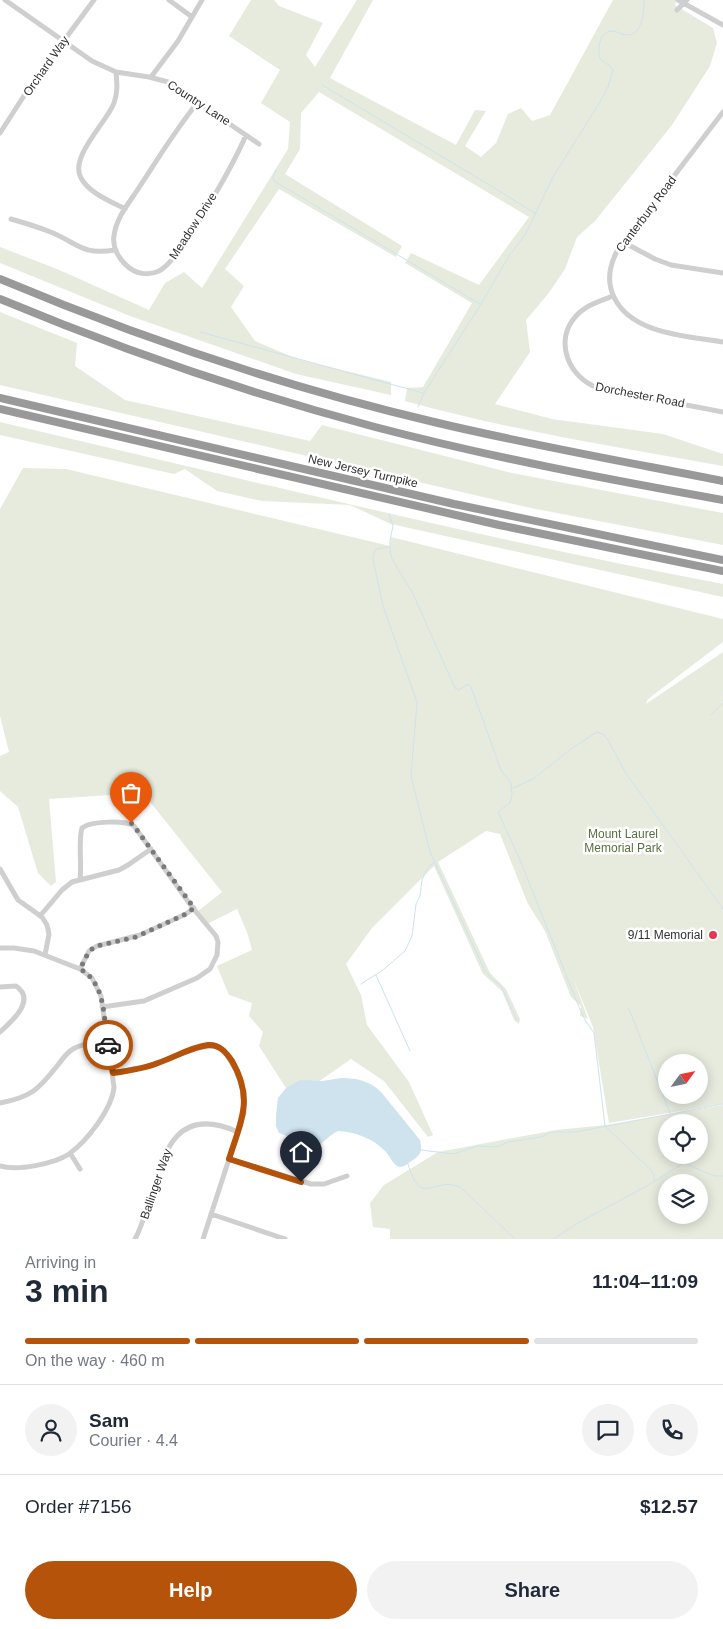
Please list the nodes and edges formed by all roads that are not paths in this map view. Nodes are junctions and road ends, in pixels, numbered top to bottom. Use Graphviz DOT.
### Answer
graph roads {
  1 [pos="5,0"];
  2 [pos="94,0"];
  3 [pos="169,0"];
  4 [pos="202,0"];
  5 [pos="678,0"];
  6 [pos="686,2"];
  7 [pos="677,10"];
  8 [pos="192,18"];
  9 [pos="723,25"];
  10 [pos="63,41"];
  11 [pos="116,72"];
  12 [pos="152,78"];
  13 [pos="198,102"];
  14 [pos="723,112"];
  15 [pos="0,132"];
  16 [pos="246,135"];
  17 [pos="259,144"];
  18 [pos="125,209"];
  19 [pos="11,219"];
  20 [pos="623,242"];
  21 [pos="115,250"];
  22 [pos="723,273"];
  23 [pos="0,279"];
  24 [pos="613,296"];
  25 [pos="0,299"];
  26 [pos="723,342"];
  27 [pos="0,398"];
  28 [pos="0,410"];
  29 [pos="723,412"];
  30 [pos="723,481"];
  31 [pos="723,500"];
  32 [pos="723,560"];
  33 [pos="723,571"];
  34 [pos="151,849"];
  35 [pos="0,869"];
  36 [pos="80,879"];
  37 [pos="194,908"];
  38 [pos="40,916"];
  39 [pos="0,948"];
  40 [pos="45,955"];
  41 [pos="80,969"];
  42 [pos="0,987"];
  43 [pos="102,1007"];
  44 [pos="0,1032"];
  45 [pos="107,1040"];
  46 [pos="113,1073"];
  47 [pos="0,1103"];
  48 [pos="238,1132"];
  49 [pos="70,1153"];
  50 [pos="229,1159"];
  51 [pos="0,1166"];
  52 [pos="80,1169"];
  53 [pos="347,1176"];
  54 [pos="211,1214"];
  55 [pos="266,1232"];
  56 [pos="135,1239"];
  57 [pos="203,1239"];
  58 [pos="265,1239"];
  59 [pos="285,1239"];
  1 -- 10 [label="street, Country Lane"];
  2 -- 10 [label="street, Orchard Way"];
  3 -- 8 [label="street"];
  4 -- 8 [label="street"];
  5 -- 6 [label="street"];
  6 -- 7 [label="street"];
  6 -- 9 [label="street"];
  8 -- 12 [label="street"];
  10 -- 11 [label="street, Country Lane"];
  10 -- 15 [label="street, Orchard Way"];
  11 -- 12 [label="street, Country Lane"];
  11 -- 18 [label="street"];
  12 -- 13 [label="street, Country Lane"];
  13 -- 16 [label="street, Country Lane"];
  13 -- 18 [label="street"];
  14 -- 20 [label="street, Canterbury Road"];
  16 -- 17 [label="street, Country Lane"];
  16 -- 21 [label="street, Meadow Drive"];
  18 -- 21 [label="street"];
  19 -- 21 [label="street"];
  20 -- 22 [label="street"];
  20 -- 24 [label="street, Canterbury Road"];
  23 -- 30 [label="highway"];
  24 -- 26 [label="street, Canterbury Road"];
  24 -- 29 [label="street, Dorchester Road"];
  25 -- 31 [label="highway"];
  27 -- 32 [label="highway, New Jersey Turnpike"];
  28 -- 33 [label="highway, New Jersey Turnpike"];
  34 -- 36 [label="street"];
  34 -- 36 [label="street"];
  34 -- 37 [label="street"];
  35 -- 38 [label="street"];
  36 -- 38 [label="street"];
  37 -- 41 [label="street"];
  37 -- 43 [label="street"];
  38 -- 40 [label="street"];
  39 -- 40 [label="street"];
  40 -- 41 [label="street"];
  41 -- 43 [label="street"];
  42 -- 44 [label="street"];
  43 -- 45 [label="street"];
  45 -- 46 [label="street"];
  45 -- 47 [label="street"];
  46 -- 48 [label="street"];
  46 -- 49 [label="street"];
  48 -- 50 [label="street"];
  48 -- 56 [label="street, Ballinger Way"];
  49 -- 51 [label="street"];
  49 -- 52 [label="street"];
  50 -- 53 [label="street"];
  50 -- 54 [label="street"];
  54 -- 55 [label="street"];
  54 -- 57 [label="street"];
  55 -- 58 [label="street"];
  55 -- 59 [label="street"];
}
